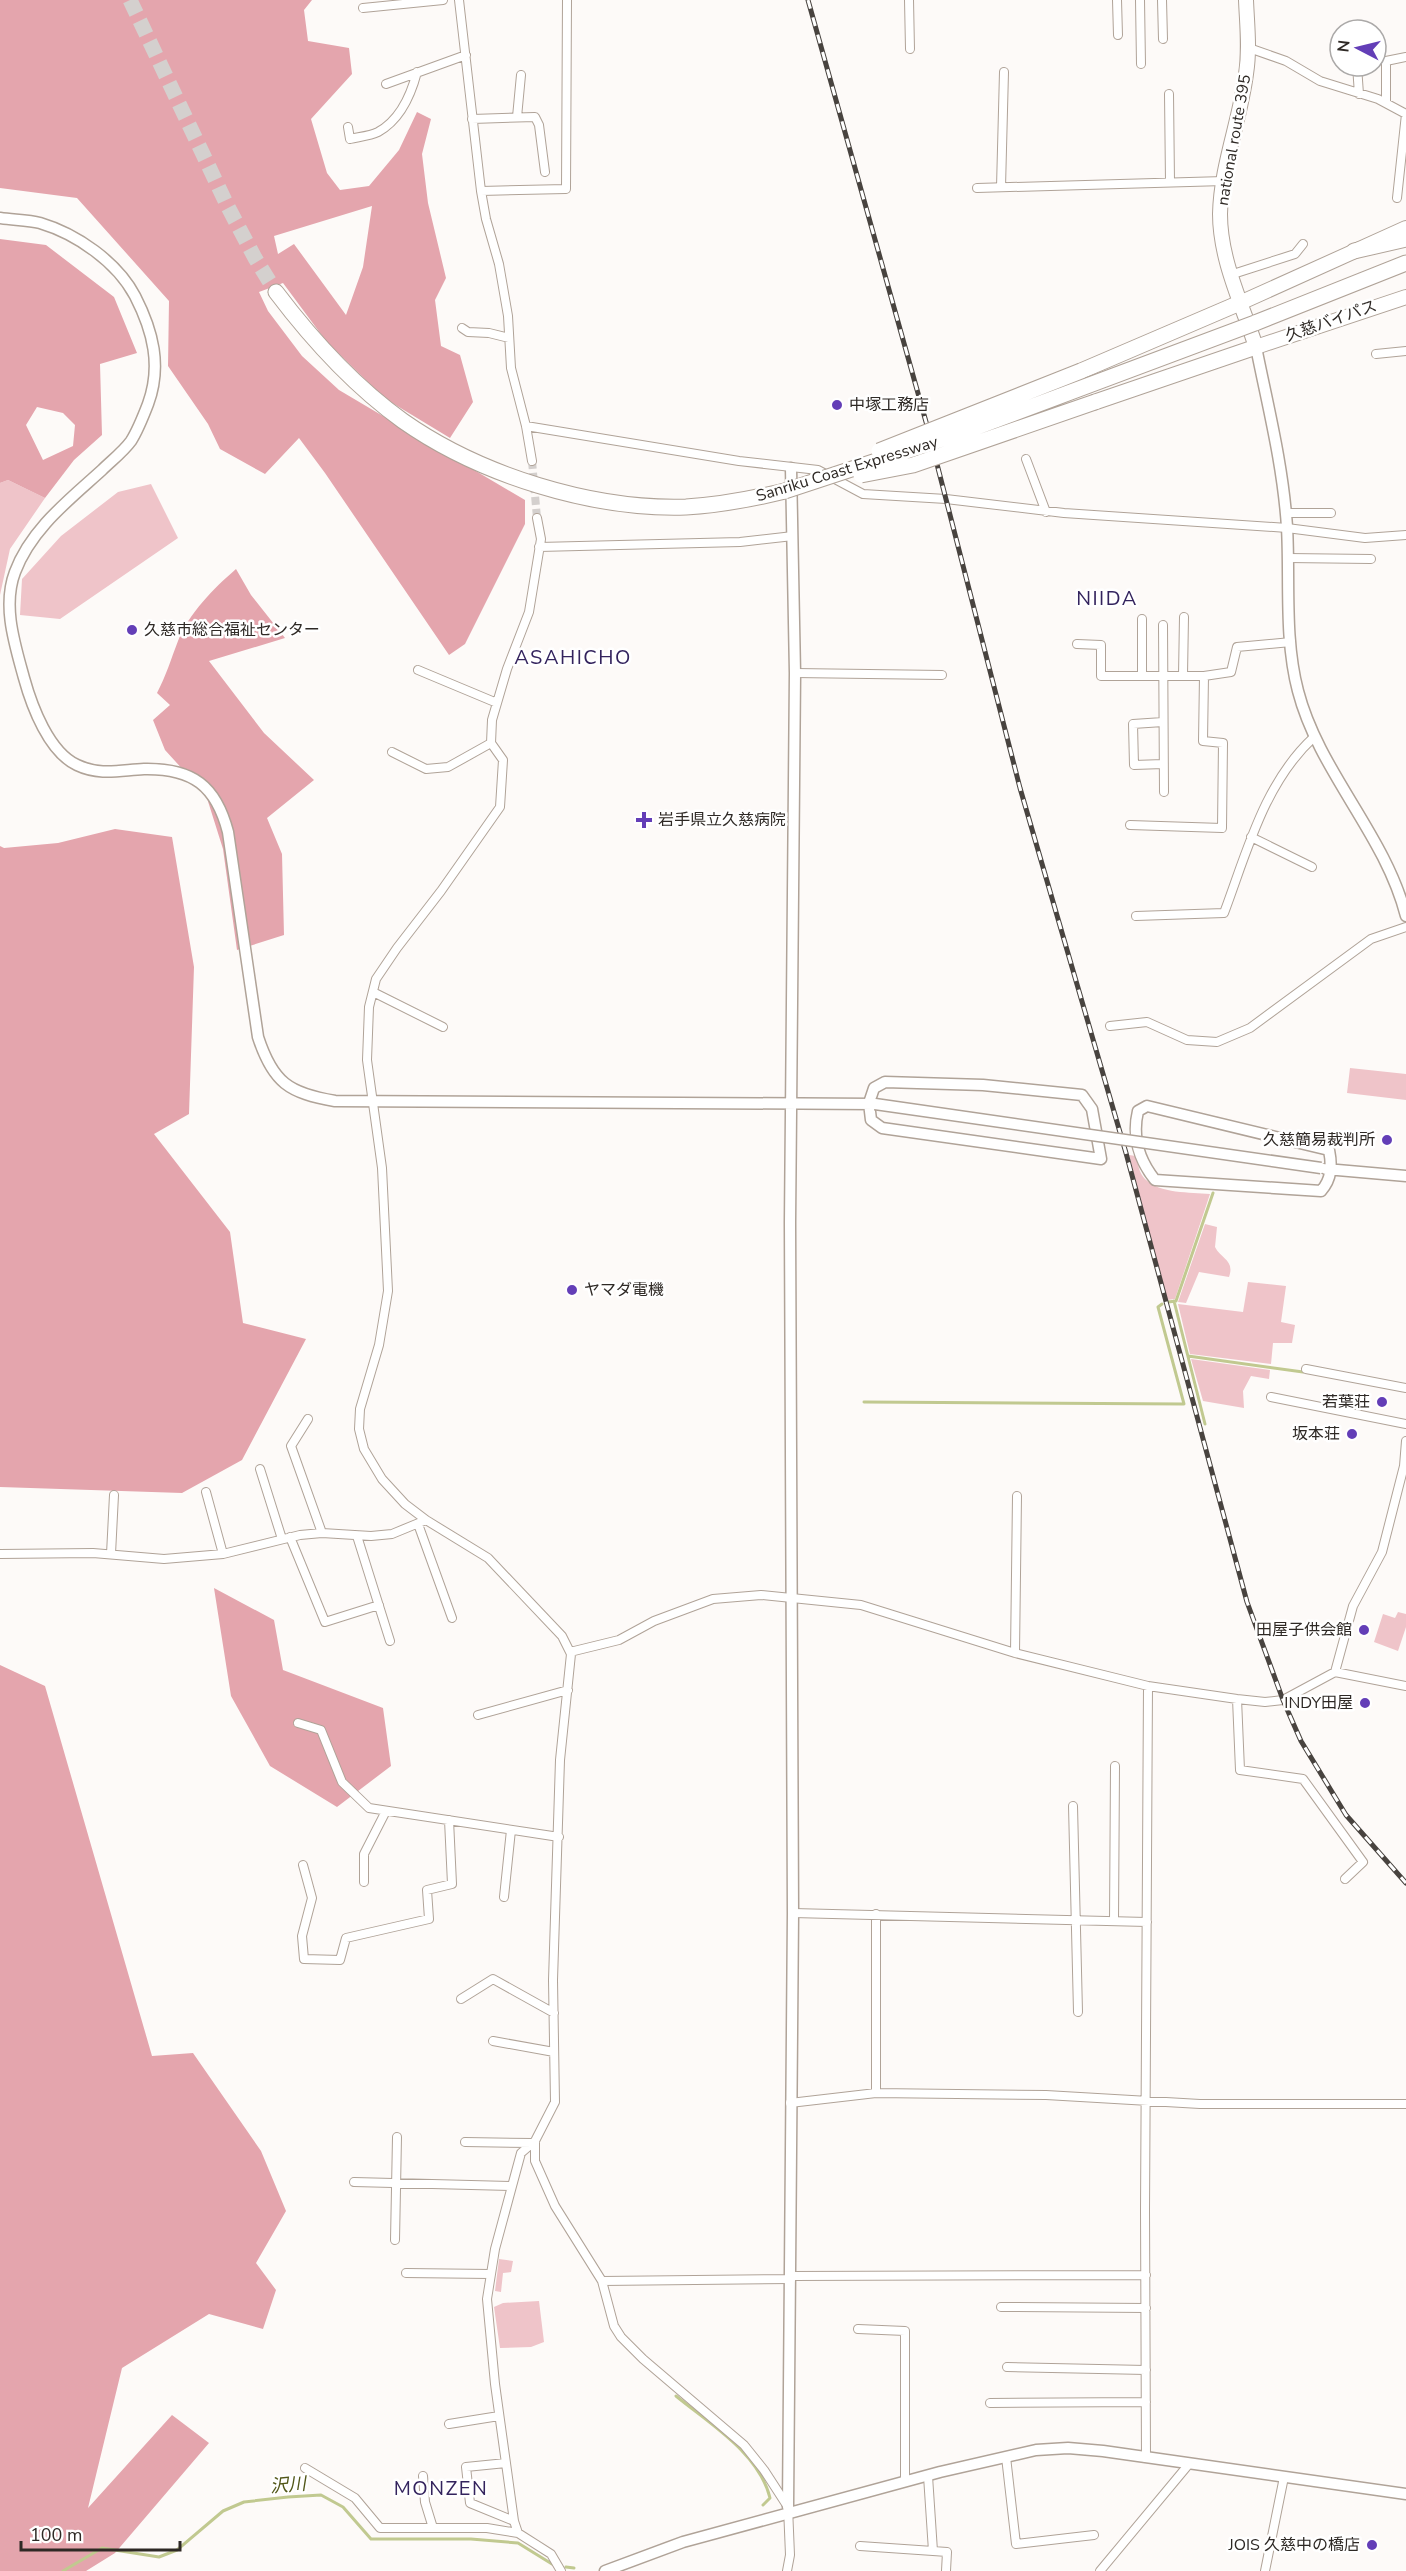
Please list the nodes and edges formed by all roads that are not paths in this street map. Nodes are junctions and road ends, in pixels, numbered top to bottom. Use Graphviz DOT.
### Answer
graph roads {
  1 [pos="443,0"];
  2 [pos="459,0"];
  3 [pos="567,0"];
  4 [pos="909,0"];
  5 [pos="1117,0"];
  6 [pos="1140,0"];
  7 [pos="1162,0"];
  8 [pos="1246,0"];
  9 [pos="363,9"];
  10 [pos="1118,36"];
  11 [pos="1163,39"];
  12 [pos="1249,48"];
  13 [pos="910,49"];
  14 [pos="466,55"];
  15 [pos="1406,57"];
  16 [pos="1141,64"];
  17 [pos="417,72"];
  18 [pos="1004,72"];
  19 [pos="521,75"];
  20 [pos="1358,78"];
  21 [pos="386,84"];
  22 [pos="1169,94"];
  23 [pos="1359,94"];
  24 [pos="1386,103"];
  25 [pos="1406,114"];
  26 [pos="517,117"];
  27 [pos="472,118"];
  28 [pos="348,127"];
  29 [pos="545,172"];
  30 [pos="1224,181"];
  31 [pos="1170,182"];
  32 [pos="1001,187"];
  33 [pos="977,188"];
  34 [pos="481,191"];
  35 [pos="1397,198"];
  36 [pos="0,218"];
  37 [pos="1406,228"];
  38 [pos="1406,239"];
  39 [pos="1303,244"];
  40 [pos="1354,251"];
  41 [pos="1406,263"];
  42 [pos="1406,271"];
  43 [pos="1230,275"];
  44 [pos="276,292"];
  45 [pos="1406,297"];
  46 [pos="1242,302"];
  47 [pos="1255,323"];
  48 [pos="462,328"];
  49 [pos="509,338"];
  50 [pos="1256,347"];
  51 [pos="1406,351"];
  52 [pos="1376,354"];
  53 [pos="526,426"];
  54 [pos="1026,459"];
  55 [pos="531,461"];
  56 [pos="791,468"];
  57 [pos="785,491"];
  58 [pos="1046,512"];
  59 [pos="1286,513"];
  60 [pos="1331,513"];
  61 [pos="537,518"];
  62 [pos="1287,528"];
  63 [pos="1406,535"];
  64 [pos="793,536"];
  65 [pos="539,547"];
  66 [pos="1288,558"];
  67 [pos="1371,559"];
  68 [pos="1184,617"];
  69 [pos="1142,619"];
  70 [pos="1163,625"];
  71 [pos="1291,642"];
  72 [pos="1077,644"];
  73 [pos="418,670"];
  74 [pos="795,673"];
  75 [pos="942,675"];
  76 [pos="1142,675"];
  77 [pos="1162,675"];
  78 [pos="1183,675"];
  79 [pos="1204,676"];
  80 [pos="497,703"];
  81 [pos="1163,722"];
  82 [pos="1314,737"];
  83 [pos="491,743"];
  84 [pos="392,752"];
  85 [pos="1163,764"];
  86 [pos="1164,792"];
  87 [pos="1130,825"];
  88 [pos="1251,837"];
  89 [pos="1312,867"];
  90 [pos="1136,916"];
  91 [pos="1406,916"];
  92 [pos="1406,927"];
  93 [pos="373,992"];
  94 [pos="1110,1026"];
  95 [pos="443,1027"];
  96 [pos="373,1100"];
  97 [pos="791,1103"];
  98 [pos="872,1103"];
  99 [pos="1326,1169"];
  100 [pos="1406,1176"];
  101 [pos="1306,1369"];
  102 [pos="1406,1388"];
  103 [pos="1271,1397"];
  104 [pos="308,1419"];
  105 [pos="1406,1424"];
  106 [pos="1406,1441"];
  107 [pos="260,1470"];
  108 [pos="206,1492"];
  109 [pos="114,1494"];
  110 [pos="1017,1496"];
  111 [pos="422,1522"];
  112 [pos="322,1533"];
  113 [pos="357,1536"];
  114 [pos="286,1538"];
  115 [pos="0,1554"];
  116 [pos="111,1554"];
  117 [pos="222,1554"];
  118 [pos="793,1599"];
  119 [pos="379,1605"];
  120 [pos="452,1618"];
  121 [pos="390,1641"];
  122 [pos="570,1652"];
  123 [pos="1015,1653"];
  124 [pos="1335,1672"];
  125 [pos="1148,1686"];
  126 [pos="1406,1686"];
  127 [pos="568,1690"];
  128 [pos="1237,1699"];
  129 [pos="478,1715"];
  130 [pos="298,1723"];
  131 [pos="1115,1766"];
  132 [pos="1074,1806"];
  133 [pos="386,1811"];
  134 [pos="449,1820"];
  135 [pos="511,1830"];
  136 [pos="559,1837"];
  137 [pos="303,1865"];
  138 [pos="1345,1878"];
  139 [pos="364,1882"];
  140 [pos="504,1898"];
  141 [pos="793,1913"];
  142 [pos="876,1914"];
  143 [pos="1077,1920"];
  144 [pos="1114,1921"];
  145 [pos="1147,1922"];
  146 [pos="461,1999"];
  147 [pos="1078,2012"];
  148 [pos="554,2013"];
  149 [pos="493,2041"];
  150 [pos="554,2052"];
  151 [pos="876,2093"];
  152 [pos="790,2103"];
  153 [pos="1147,2103"];
  154 [pos="1406,2104"];
  155 [pos="397,2137"];
  156 [pos="465,2142"];
  157 [pos="534,2142"];
  158 [pos="354,2182"];
  159 [pos="398,2183"];
  160 [pos="512,2186"];
  161 [pos="395,2241"];
  162 [pos="406,2273"];
  163 [pos="490,2274"];
  164 [pos="1146,2275"];
  165 [pos="791,2277"];
  166 [pos="602,2281"];
  167 [pos="1001,2307"];
  168 [pos="1146,2308"];
  169 [pos="858,2330"];
  170 [pos="1007,2367"];
  171 [pos="1146,2370"];
  172 [pos="1146,2402"];
  173 [pos="990,2403"];
  174 [pos="499,2416"];
  175 [pos="448,2424"];
  176 [pos="1006,2457"];
  177 [pos="1146,2458"];
  178 [pos="506,2463"];
  179 [pos="1189,2464"];
  180 [pos="305,2468"];
  181 [pos="423,2476"];
  182 [pos="928,2476"];
  183 [pos="1284,2477"];
  184 [pos="905,2482"];
  185 [pos="1406,2494"];
  186 [pos="789,2511"];
  187 [pos="514,2521"];
  188 [pos="433,2528"];
  189 [pos="518,2533"];
  190 [pos="1094,2535"];
  191 [pos="860,2546"];
  192 [pos="933,2551"];
  193 [pos="561,2571"];
  194 [pos="605,2571"];
  195 [pos="787,2571"];
  196 [pos="946,2571"];
  197 [pos="1100,2571"];
  198 [pos="1265,2571"];
  1 -- 9 [label="street"];
  2 -- 14 [label="street"];
  3 -- 34 [label="street"];
  4 -- 13 [label="street"];
  5 -- 10 [label="street"];
  6 -- 16 [label="street"];
  7 -- 11 [label="street"];
  8 -- 12 [label="highway, national route 395"];
  12 -- 23 [label="street"];
  12 -- 30 [label="highway, national route 395"];
  14 -- 17 [label="street"];
  14 -- 27 [label="street"];
  15 -- 24 [label="street"];
  17 -- 21 [label="street"];
  17 -- 28 [label="street"];
  18 -- 32 [label="street"];
  19 -- 26 [label="street"];
  20 -- 23 [label="street"];
  22 -- 31 [label="street"];
  23 -- 24 [label="street"];
  24 -- 25 [label="street"];
  25 -- 35 [label="street"];
  26 -- 27 [label="street"];
  26 -- 29 [label="street"];
  27 -- 34 [label="street"];
  30 -- 31 [label="street"];
  30 -- 43 [label="highway, national route 395"];
  31 -- 32 [label="street"];
  32 -- 33 [label="street"];
  34 -- 49 [label="street"];
  36 -- 96 [label="street"];
  37 -- 40 [label="highway"];
  38 -- 40 [label="highway"];
  39 -- 43 [label="street"];
  40 -- 46 [label="highway"];
  41 -- 47 [label="highway, Sanriku Coast Expressway"];
  42 -- 47 [label="highway, Sanriku Coast Expressway"];
  43 -- 46 [label="highway, national route 395"];
  44 -- 57 [label="highway, Sanriku Coast Expressway"];
  45 -- 50 [label="highway, 久慈バイパス"];
  46 -- 50 [label="highway, national route 395"];
  46 -- 57 [label="highway, bridge"];
  47 -- 57 [label="highway, Sanriku Coast Expressway, bridge"];
  48 -- 49 [label="street"];
  49 -- 53 [label="street"];
  50 -- 57 [label="highway, bridge"];
  50 -- 59 [label="street"];
  51 -- 52 [label="street"];
  53 -- 55 [label="street"];
  53 -- 56 [label="street"];
  54 -- 58 [label="street"];
  56 -- 58 [label="street"];
  56 -- 64 [label="street"];
  58 -- 62 [label="street"];
  59 -- 60 [label="street"];
  59 -- 62 [label="street"];
  61 -- 65 [label="street"];
  62 -- 63 [label="street"];
  62 -- 66 [label="street"];
  64 -- 65 [label="street"];
  64 -- 74 [label="street"];
  65 -- 80 [label="street"];
  66 -- 67 [label="street"];
  66 -- 71 [label="street"];
  68 -- 78 [label="street"];
  69 -- 76 [label="street"];
  70 -- 77 [label="street"];
  71 -- 79 [label="street"];
  71 -- 82 [label="street"];
  72 -- 76 [label="street"];
  73 -- 80 [label="street"];
  74 -- 75 [label="street"];
  74 -- 97 [label="street"];
  76 -- 77 [label="street"];
  77 -- 78 [label="street"];
  77 -- 81 [label="street"];
  78 -- 79 [label="street"];
  79 -- 87 [label="street"];
  80 -- 83 [label="street"];
  81 -- 85 [label="street"];
  81 -- 85 [label="street"];
  82 -- 88 [label="street"];
  82 -- 91 [label="street"];
  83 -- 84 [label="street"];
  83 -- 93 [label="street"];
  85 -- 86 [label="street"];
  88 -- 89 [label="street"];
  88 -- 90 [label="street"];
  92 -- 94 [label="street"];
  93 -- 95 [label="street"];
  93 -- 96 [label="street"];
  96 -- 97 [label="street"];
  96 -- 111 [label="street"];
  97 -- 98 [label="street"];
  97 -- 118 [label="street"];
  98 -- 98 [label="street"];
  98 -- 99 [label="street, bridge"];
  99 -- 99 [label="street"];
  99 -- 100 [label="street"];
  101 -- 102 [label="street"];
  103 -- 105 [label="street"];
  104 -- 112 [label="street"];
  106 -- 124 [label="street"];
  107 -- 114 [label="street"];
  108 -- 117 [label="street"];
  109 -- 116 [label="street"];
  110 -- 123 [label="street"];
  111 -- 113 [label="street"];
  111 -- 120 [label="street"];
  111 -- 122 [label="street"];
  112 -- 113 [label="street"];
  112 -- 114 [label="street"];
  113 -- 119 [label="street"];
  114 -- 117 [label="street"];
  114 -- 119 [label="street"];
  115 -- 116 [label="street"];
  116 -- 117 [label="street"];
  118 -- 122 [label="street"];
  118 -- 123 [label="street"];
  118 -- 141 [label="street"];
  119 -- 121 [label="street"];
  122 -- 127 [label="street"];
  123 -- 125 [label="street"];
  124 -- 126 [label="street"];
  124 -- 128 [label="street"];
  125 -- 128 [label="street"];
  125 -- 145 [label="street"];
  127 -- 129 [label="street"];
  127 -- 136 [label="street"];
  128 -- 138 [label="street"];
  130 -- 133 [label="street"];
  131 -- 144 [label="street"];
  132 -- 143 [label="street"];
  133 -- 134 [label="street"];
  133 -- 139 [label="street"];
  134 -- 135 [label="street"];
  134 -- 137 [label="street"];
  135 -- 136 [label="street"];
  135 -- 140 [label="street"];
  136 -- 148 [label="street"];
  141 -- 142 [label="street"];
  141 -- 152 [label="street"];
  142 -- 143 [label="street"];
  142 -- 151 [label="street"];
  143 -- 144 [label="street"];
  143 -- 147 [label="street"];
  144 -- 145 [label="street"];
  145 -- 153 [label="street"];
  146 -- 148 [label="street"];
  148 -- 150 [label="street"];
  149 -- 150 [label="street"];
  150 -- 157 [label="street"];
  151 -- 152 [label="street"];
  151 -- 153 [label="street"];
  152 -- 165 [label="street"];
  153 -- 154 [label="street"];
  153 -- 164 [label="street"];
  155 -- 159 [label="street"];
  156 -- 157 [label="street"];
  157 -- 160 [label="street"];
  157 -- 166 [label="street"];
  158 -- 159 [label="street"];
  159 -- 160 [label="street"];
  159 -- 161 [label="street"];
  160 -- 163 [label="street"];
  162 -- 163 [label="street"];
  163 -- 174 [label="street"];
  164 -- 165 [label="street"];
  164 -- 168 [label="street"];
  165 -- 166 [label="street"];
  165 -- 186 [label="street"];
  166 -- 186 [label="street"];
  167 -- 168 [label="street"];
  168 -- 171 [label="street"];
  169 -- 184 [label="street"];
  170 -- 171 [label="street"];
  171 -- 172 [label="street"];
  172 -- 173 [label="street"];
  172 -- 177 [label="street"];
  174 -- 175 [label="street"];
  174 -- 178 [label="street"];
  176 -- 177 [label="street"];
  176 -- 182 [label="street"];
  176 -- 190 [label="street"];
  177 -- 179 [label="street"];
  178 -- 187 [label="street"];
  178 -- 187 [label="street"];
  179 -- 183 [label="street"];
  179 -- 197 [label="street"];
  180 -- 188 [label="street"];
  181 -- 188 [label="street"];
  182 -- 184 [label="street"];
  182 -- 192 [label="street"];
  183 -- 185 [label="street"];
  183 -- 198 [label="street"];
  184 -- 186 [label="street"];
  186 -- 194 [label="street"];
  186 -- 195 [label="street"];
  187 -- 189 [label="street"];
  188 -- 189 [label="street"];
  189 -- 193 [label="street"];
  191 -- 192 [label="street"];
  192 -- 196 [label="street"];
}
